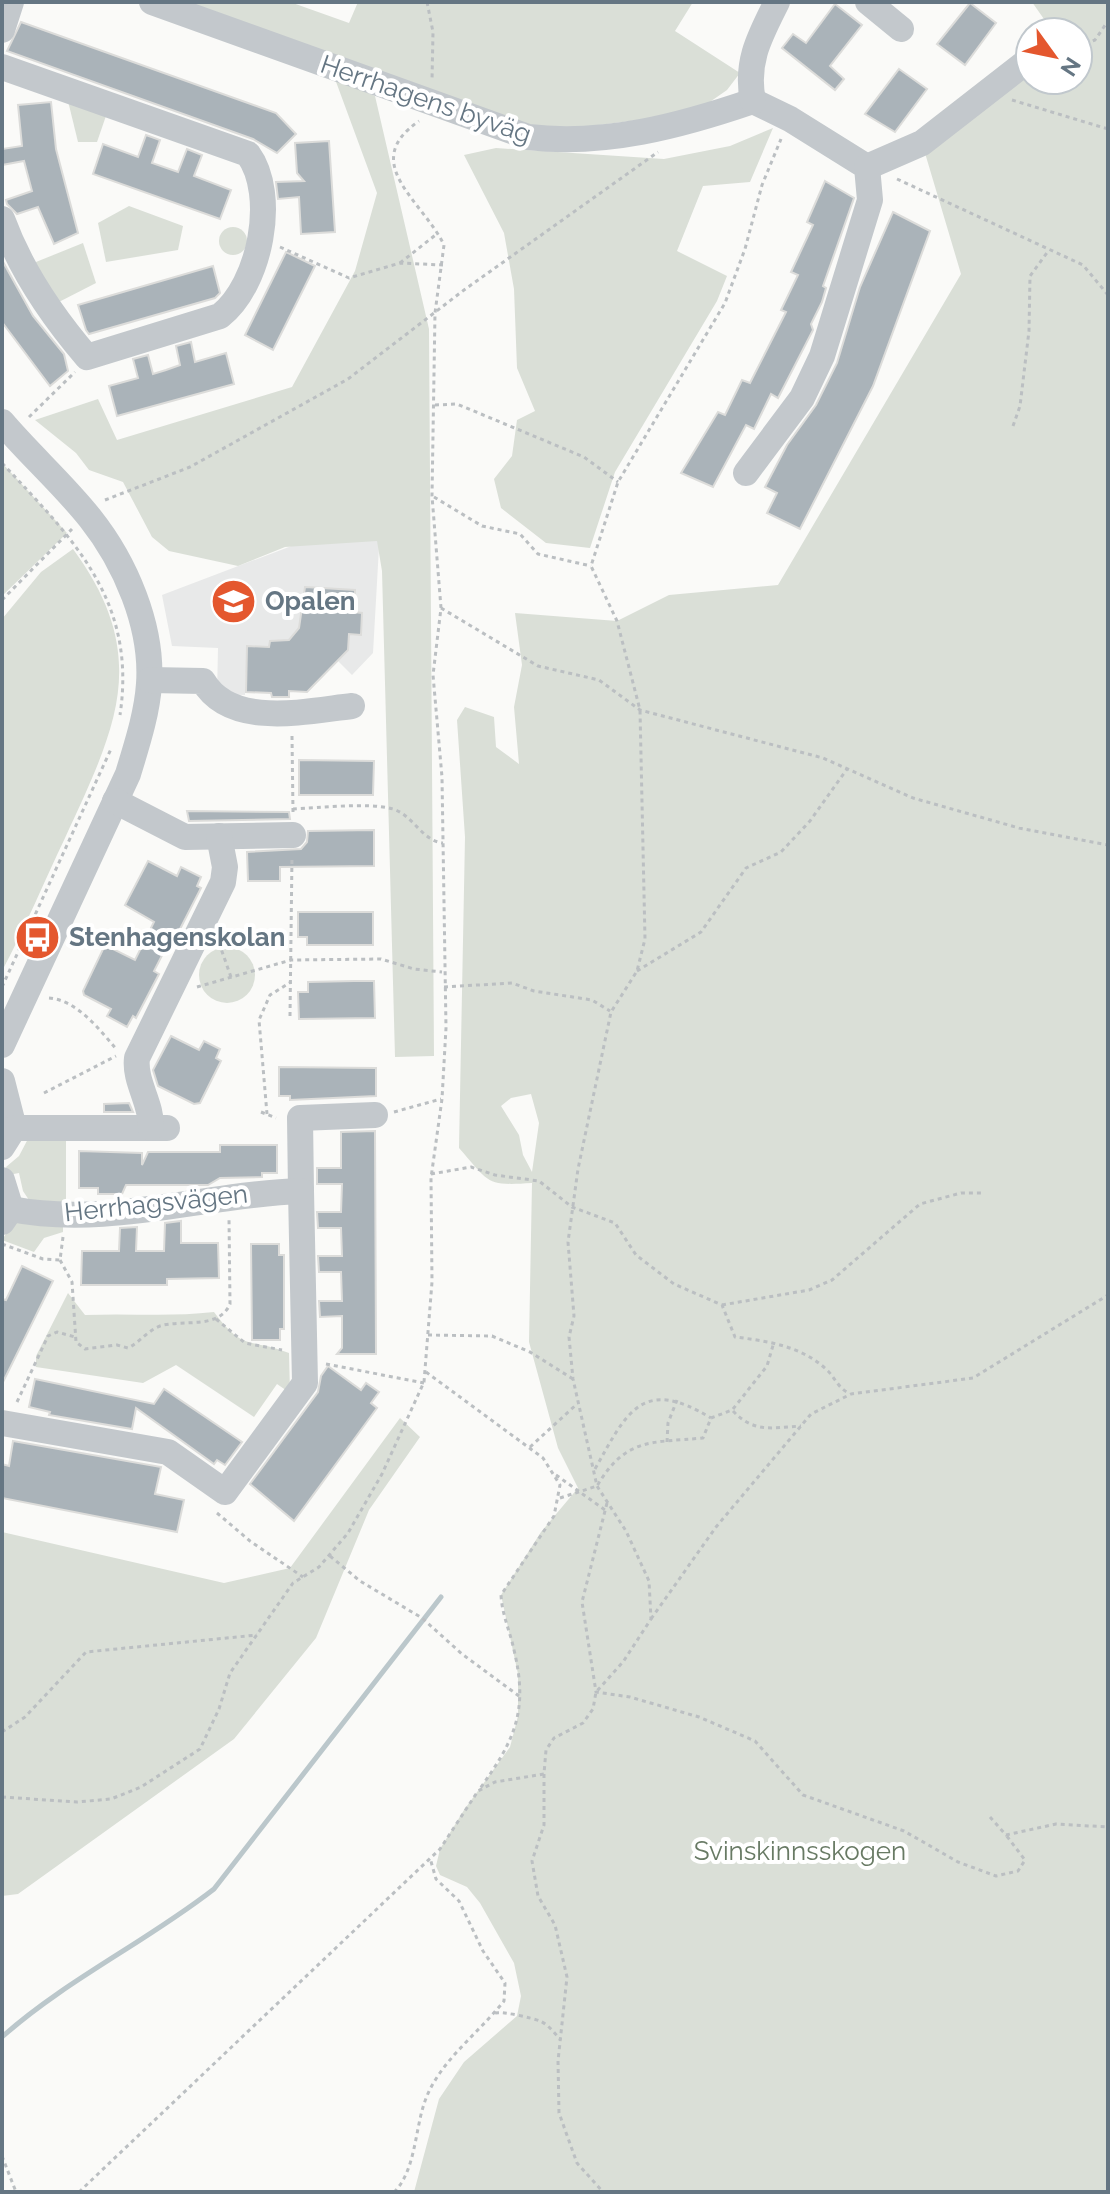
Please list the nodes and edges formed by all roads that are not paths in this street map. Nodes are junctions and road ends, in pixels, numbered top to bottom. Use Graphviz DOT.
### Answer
graph roads {
  1 [pos="11,2"];
  2 [pos="152,2"];
  3 [pos="777,2"];
  4 [pos="868,2"];
  5 [pos="901,29"];
  6 [pos="2,30"];
  7 [pos="2,67"];
  8 [pos="1014,71"];
  9 [pos="753,101"];
  10 [pos="867,167"];
  11 [pos="2,219"];
  12 [pos="2,422"];
  13 [pos="746,473"];
  14 [pos="150,680"];
  15 [pos="352,706"];
  16 [pos="115,801"];
  17 [pos="293,835"];
  18 [pos="219,836"];
  19 [pos="12,993"];
  20 [pos="4,1033"];
  21 [pos="2,1081"];
  22 [pos="375,1115"];
  23 [pos="8,1138"];
  24 [pos="2,1180"];
  25 [pos="301,1191"];
  26 [pos="7,1216"];
  27 [pos="7,1424"];
  1 -- 6 [label="street"];
  2 -- 9 [label="street, Herrhagens byväg"];
  3 -- 9 [label="street"];
  4 -- 5 [label="street"];
  7 -- 11 [label="street"];
  8 -- 10 [label="street"];
  9 -- 10 [label="street"];
  10 -- 13 [label="street"];
  12 -- 14 [label="street"];
  14 -- 15 [label="street"];
  14 -- 16 [label="street"];
  16 -- 18 [label="street"];
  16 -- 19 [label="street"];
  17 -- 18 [label="street"];
  18 -- 23 [label="street"];
  19 -- 20 [label="street"];
  21 -- 23 [label="street"];
  22 -- 25 [label="street"];
  24 -- 26 [label="street, Herrhagsvägen"];
  25 -- 26 [label="street, Herrhagsvägen"];
  25 -- 27 [label="street"];
}
